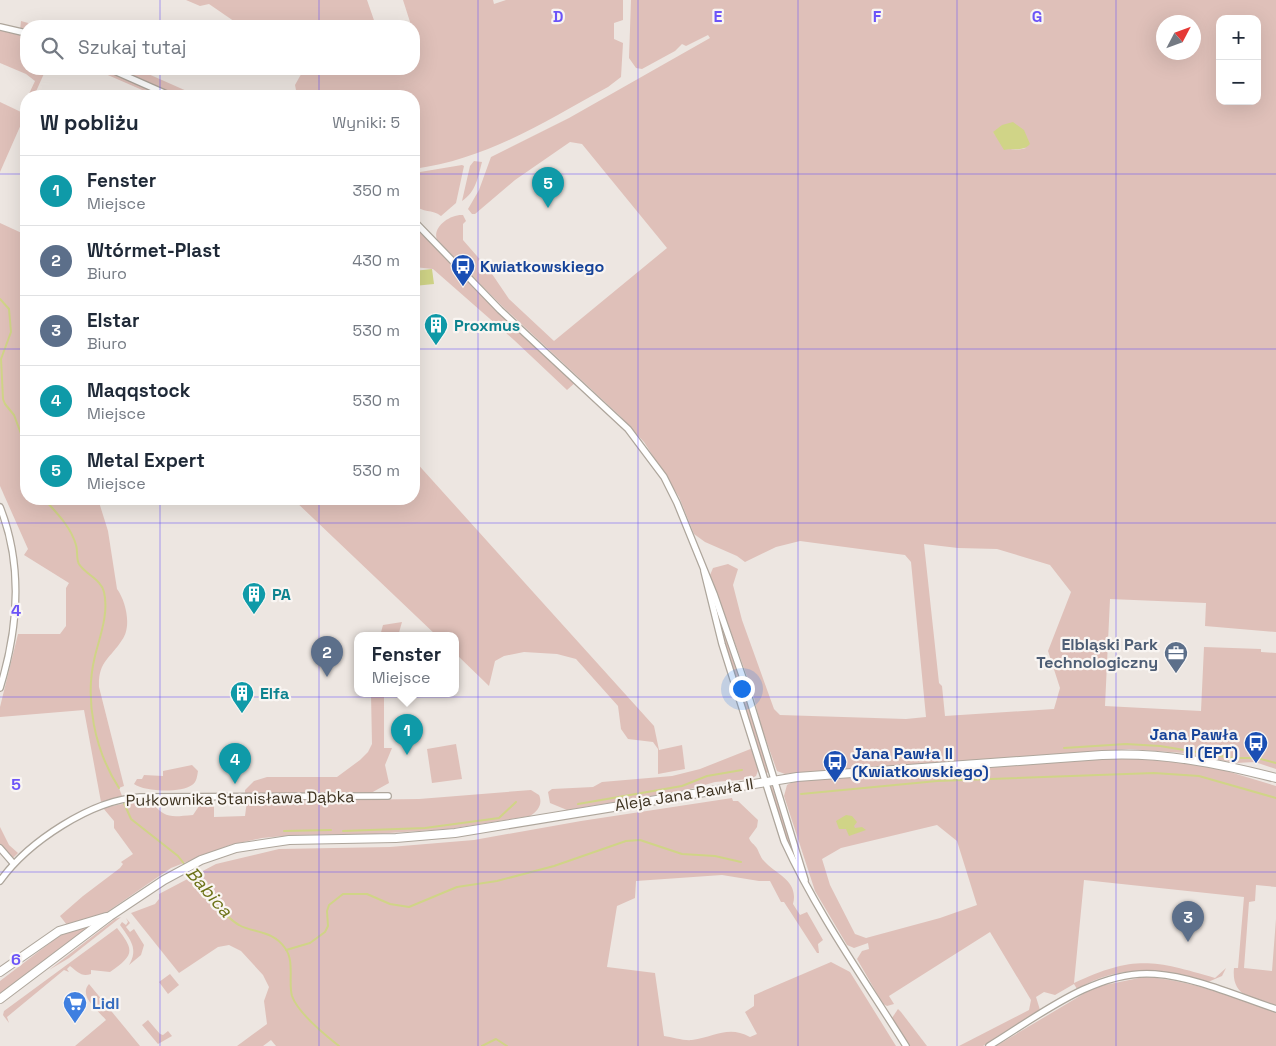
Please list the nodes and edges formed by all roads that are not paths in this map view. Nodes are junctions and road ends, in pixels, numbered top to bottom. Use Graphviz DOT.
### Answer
graph roads {
  1 [pos="0,27"];
  2 [pos="20,32"];
  3 [pos="124,75"];
  4 [pos="157,90"];
  5 [pos="420,227"];
  6 [pos="0,507"];
  7 [pos="704,569"];
  8 [pos="0,688"];
  9 [pos="1276,778"];
  10 [pos="775,779"];
  11 [pos="765,781"];
  12 [pos="388,796"];
  13 [pos="0,848"];
  14 [pos="13,863"];
  15 [pos="805,880"];
  16 [pos="0,881"];
  17 [pos="110,916"];
  18 [pos="0,972"];
  19 [pos="0,999"];
  20 [pos="1276,1009"];
  21 [pos="906,1046"];
  22 [pos="989,1046"];
  1 -- 2 [label="street"];
  3 -- 4 [label="street"];
  5 -- 7 [label="street"];
  6 -- 8 [label="street"];
  7 -- 10 [label="street"];
  7 -- 11 [label="street"];
  9 -- 10 [label="street, Aleja Jana Pawła II"];
  10 -- 11 [label="street, Aleja Jana Pawła II"];
  10 -- 15 [label="street"];
  11 -- 15 [label="street"];
  11 -- 17 [label="street, Aleja Jana Pawła II"];
  12 -- 14 [label="street, Pułkownika Stanisława Dąbka"];
  13 -- 14 [label="street"];
  14 -- 16 [label="street, Pułkownika Stanisława Dąbka"];
  15 -- 21 [label="street"];
  17 -- 18 [label="street, Aleja Jana Pawła II"];
  17 -- 19 [label="street, Aleja Jana Pawła II"];
  20 -- 22 [label="street"];
}
